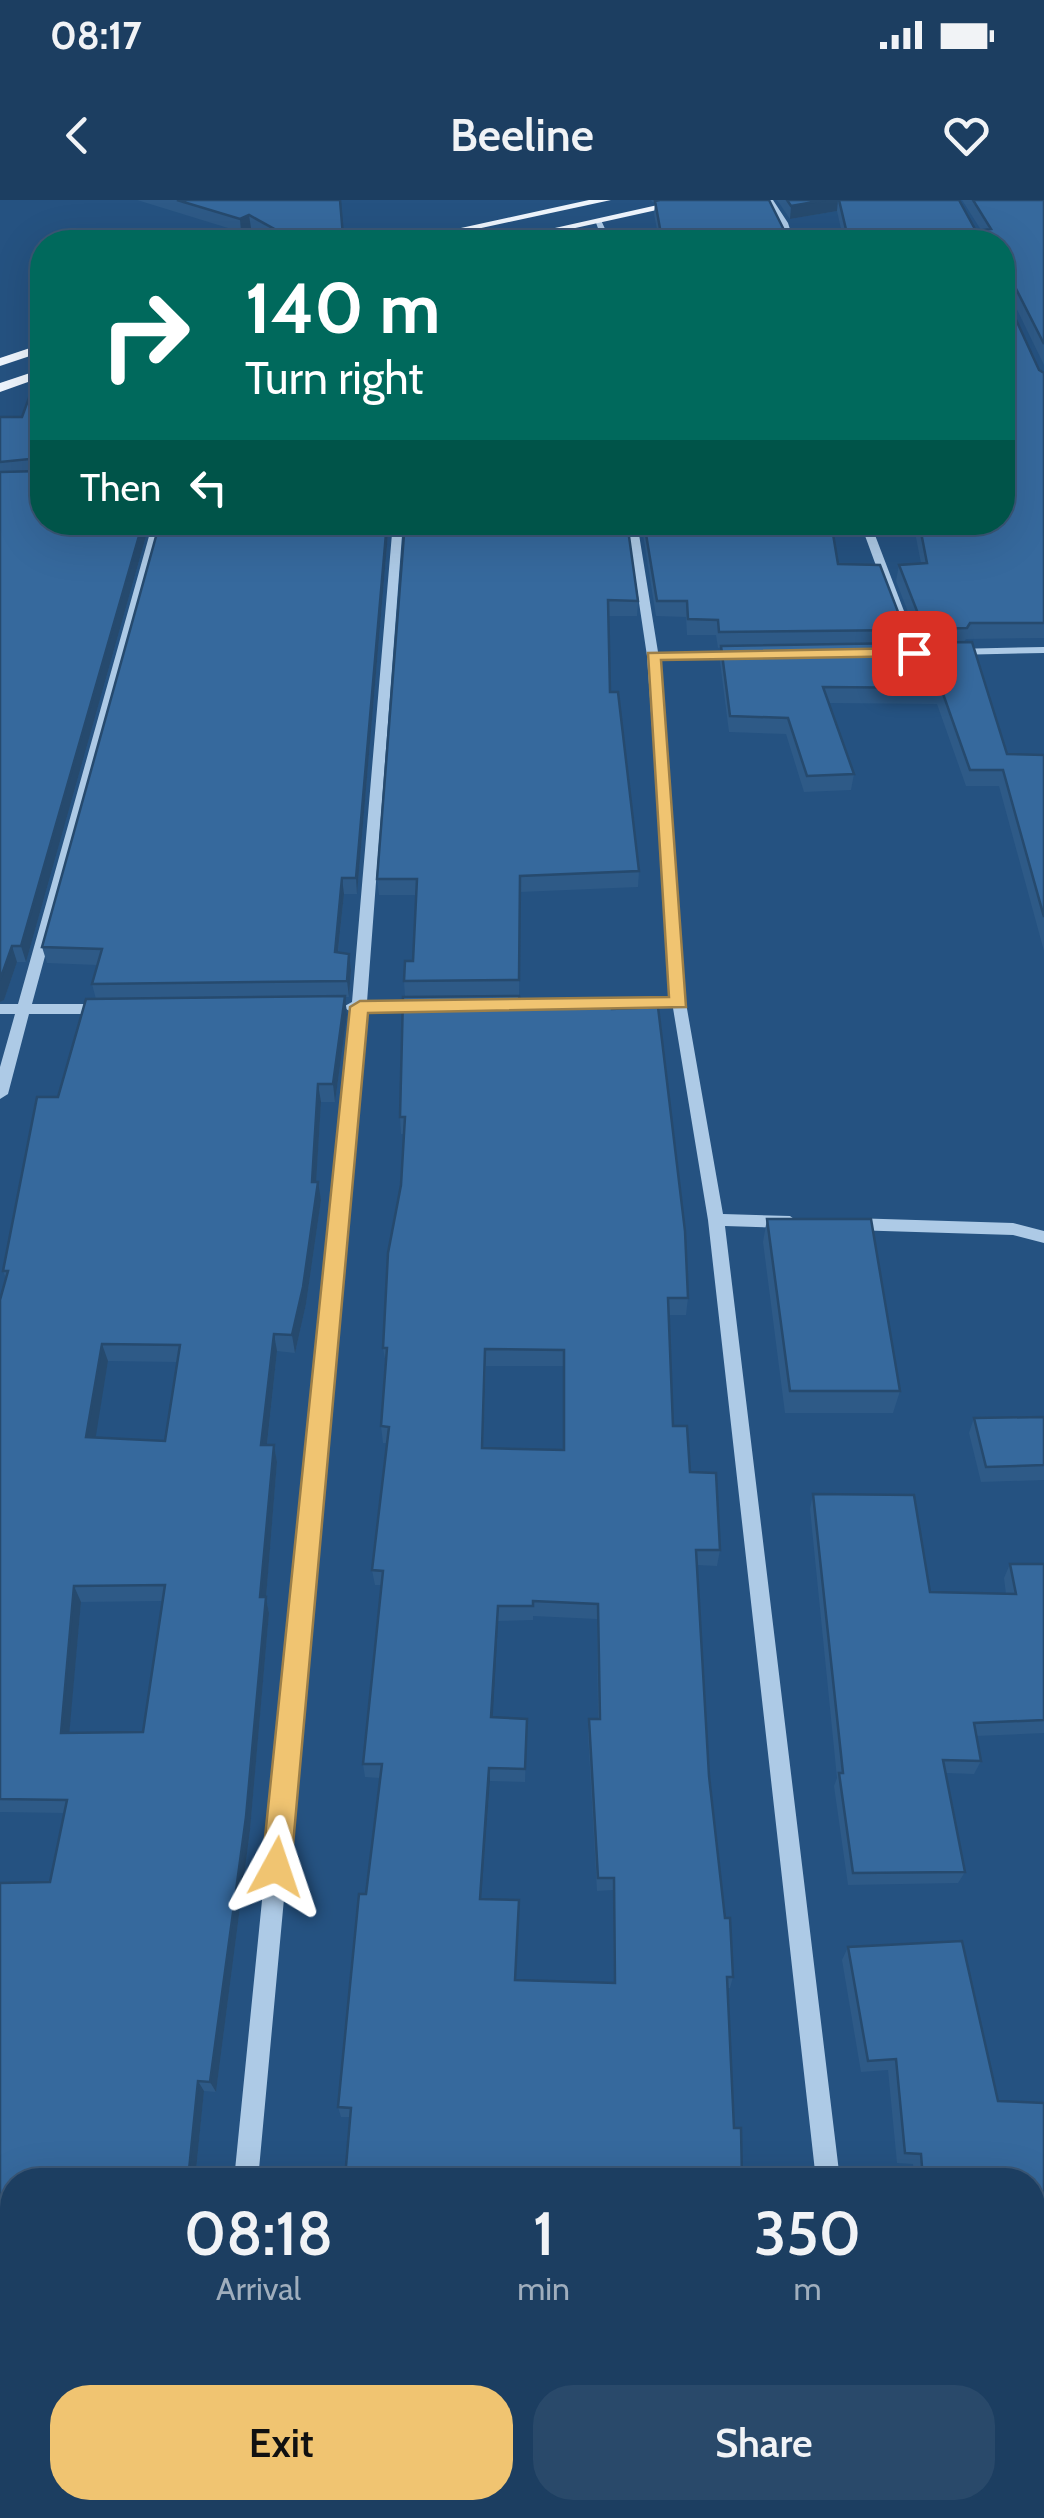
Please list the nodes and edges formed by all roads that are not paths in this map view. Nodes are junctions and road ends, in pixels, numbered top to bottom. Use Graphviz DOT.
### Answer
graph roads {
  1 [pos="604,200"];
  2 [pos="696,200"];
  3 [pos="769,200"];
  4 [pos="598,222"];
  5 [pos="460,230"];
  6 [pos="558,230"];
  7 [pos="602,230"];
  8 [pos="784,230"];
  9 [pos="30,352"];
  10 [pos="0,362"];
  11 [pos="30,377"];
  12 [pos="0,388"];
  13 [pos="154,535"];
  14 [pos="397,535"];
  15 [pos="634,535"];
  16 [pos="870,535"];
  17 [pos="1044,650"];
  18 [pos="895,653"];
  19 [pos="914,653"];
  20 [pos="765,654"];
  21 [pos="653,656"];
  22 [pos="679,1003"];
  23 [pos="579,1004"];
  24 [pos="439,1006"];
  25 [pos="360,1007"];
  26 [pos="340,1008"];
  27 [pos="0,1009"];
  28 [pos="122,1009"];
  29 [pos="23,1010"];
  30 [pos="0,1094"];
  31 [pos="716,1220"];
  32 [pos="814,1223"];
  33 [pos="834,1224"];
  34 [pos="1044,1236"];
  35 [pos="247,2168"];
  36 [pos="827,2168"];
  1 -- 5 [label="main road"];
  2 -- 4 [label="main road"];
  3 -- 8 [label="street"];
  4 -- 6 [label="main road"];
  4 -- 7 [label="street"];
  9 -- 10 [label="main road"];
  11 -- 12 [label="main road"];
  13 -- 29 [label="street"];
  14 -- 25 [label="street"];
  15 -- 21 [label="street"];
  16 -- 19 [label="street"];
  17 -- 19 [label="street"];
  18 -- 19 [label="street"];
  20 -- 21 [label="street"];
  21 -- 22 [label="street"];
  22 -- 23 [label="street"];
  22 -- 31 [label="street"];
  24 -- 25 [label="street"];
  25 -- 26 [label="street"];
  25 -- 35 [label="street"];
  27 -- 29 [label="street"];
  28 -- 29 [label="street"];
  29 -- 30 [label="street"];
  31 -- 32 [label="street"];
  31 -- 36 [label="street"];
  33 -- 34 [label="street"];
}
